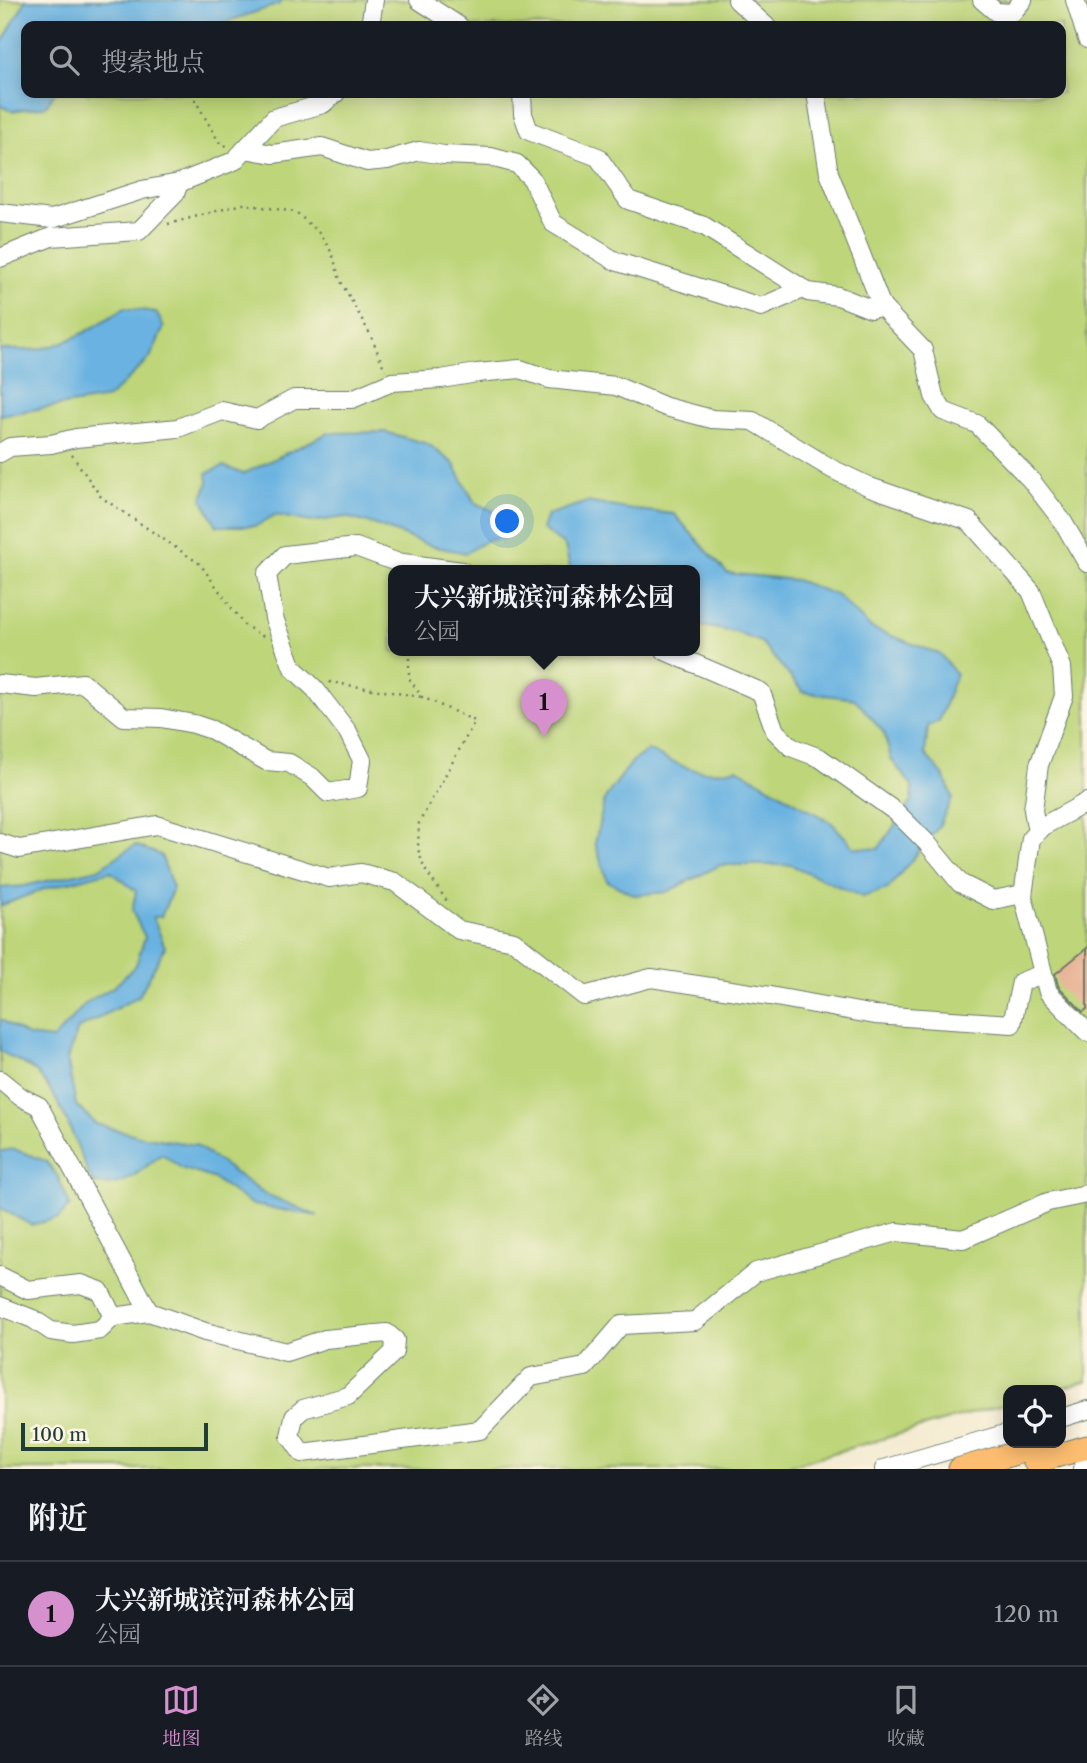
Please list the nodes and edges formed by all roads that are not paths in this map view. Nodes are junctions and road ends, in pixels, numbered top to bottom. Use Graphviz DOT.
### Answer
graph roads {
  1 [pos="373,0"];
  2 [pos="419,0"];
  3 [pos="737,0"];
  4 [pos="982,0"];
  5 [pos="1023,0"];
  6 [pos="1075,0"];
  7 [pos="371,21"];
  8 [pos="451,21"];
  9 [pos="760,21"];
  10 [pos="1087,39"];
  11 [pos="330,98"];
  12 [pos="522,98"];
  13 [pos="817,98"];
  14 [pos="242,152"];
  15 [pos="179,183"];
  16 [pos="0,213"];
  17 [pos="0,258"];
  18 [pos="803,289"];
  19 [pos="881,307"];
  20 [pos="0,453"];
  21 [pos="1087,563"];
  22 [pos="418,565"];
  23 [pos="677,656"];
  24 [pos="0,684"];
  25 [pos="1087,802"];
  26 [pos="1037,832"];
  27 [pos="0,843"];
  28 [pos="1023,894"];
  29 [pos="1042,974"];
  30 [pos="1087,1032"];
  31 [pos="0,1080"];
  32 [pos="1087,1194"];
  33 [pos="0,1276"];
  34 [pos="0,1306"];
  35 [pos="149,1311"];
  36 [pos="113,1317"];
  37 [pos="1087,1410"];
  38 [pos="1066,1416"];
  39 [pos="1087,1432"];
  40 [pos="1003,1434"];
  41 [pos="1066,1438"];
  42 [pos="1087,1447"];
  43 [pos="1034,1448"];
  44 [pos="884,1469"];
  45 [pos="960,1469"];
  46 [pos="1012,1469"];
  1 -- 7 [label="street"];
  2 -- 8 [label="street"];
  3 -- 9 [label="street"];
  4 -- 5 [label="street"];
  6 -- 10 [label="street"];
  11 -- 14 [label="street"];
  12 -- 18 [label="street"];
  13 -- 19 [label="street"];
  14 -- 15 [label="street"];
  14 -- 18 [label="street"];
  15 -- 16 [label="street"];
  15 -- 17 [label="street"];
  18 -- 19 [label="street"];
  19 -- 21 [label="street"];
  20 -- 26 [label="street"];
  22 -- 24 [label="street"];
  23 -- 28 [label="street"];
  25 -- 26 [label="street"];
  26 -- 28 [label="street"];
  27 -- 29 [label="street"];
  28 -- 29 [label="street"];
  29 -- 30 [label="street"];
  31 -- 35 [label="street"];
  32 -- 35 [label="street"];
  33 -- 36 [label="street"];
  34 -- 36 [label="street"];
  35 -- 36 [label="street"];
  37 -- 38 [label="street"];
  39 -- 41 [label="main road"];
  40 -- 44 [label="street"];
  42 -- 46 [label="main road"];
  43 -- 45 [label="main road"];
}
